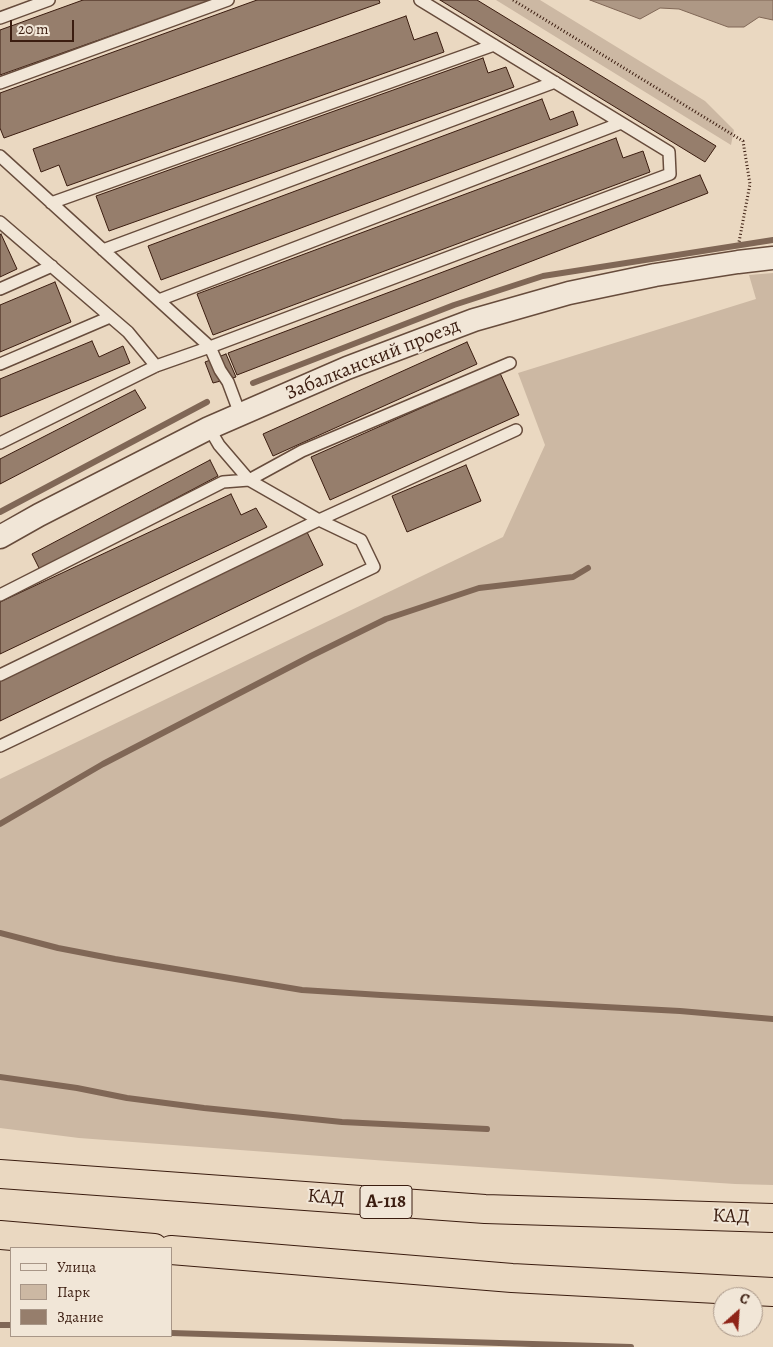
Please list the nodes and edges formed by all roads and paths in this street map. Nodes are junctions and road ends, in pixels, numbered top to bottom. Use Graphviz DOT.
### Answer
graph roads {
  1 [pos="49,0"];
  2 [pos="228,0"];
  3 [pos="420,0"];
  4 [pos="513,0"];
  5 [pos="0,18"];
  6 [pos="494,45"];
  7 [pos="555,82"];
  8 [pos="0,83"];
  9 [pos="621,123"];
  10 [pos="0,156"];
  11 [pos="51,203"];
  12 [pos="0,222"];
  13 [pos="739,239"];
  14 [pos="103,250"];
  15 [pos="773,258"];
  16 [pos="52,266"];
  17 [pos="0,289"];
  18 [pos="159,300"];
  19 [pos="110,317"];
  20 [pos="210,347"];
  21 [pos="510,363"];
  22 [pos="0,364"];
  23 [pos="156,366"];
  24 [pos="240,414"];
  25 [pos="209,428"];
  26 [pos="516,430"];
  27 [pos="0,443"];
  28 [pos="249,480"];
  29 [pos="319,520"];
  30 [pos="0,537"];
  31 [pos="0,595"];
  32 [pos="0,675"];
  33 [pos="0,746"];
  34 [pos="0,1174"];
  35 [pos="773,1218"];
  36 [pos="0,1236"];
  37 [pos="141,1247"];
  38 [pos="172,1250"];
  39 [pos="773,1292"];
  1 -- 5 [label="lane"];
  2 -- 8 [label="lane"];
  3 -- 6 [label="lane"];
  4 -- 13 [label="path"];
  6 -- 7 [label="lane"];
  6 -- 11 [label="lane"];
  7 -- 9 [label="lane"];
  7 -- 14 [label="lane"];
  9 -- 18 [label="lane"];
  9 -- 20 [label="lane"];
  10 -- 11 [label="lane"];
  11 -- 14 [label="lane"];
  12 -- 16 [label="lane"];
  14 -- 18 [label="lane"];
  15 -- 24 [label="street, Забалканский проезд"];
  16 -- 17 [label="lane"];
  16 -- 19 [label="lane"];
  18 -- 20 [label="lane"];
  19 -- 22 [label="lane"];
  19 -- 23 [label="lane"];
  20 -- 23 [label="lane"];
  20 -- 24 [label="lane"];
  21 -- 28 [label="lane"];
  23 -- 27 [label="lane"];
  24 -- 25 [label="street, Забалканский проезд"];
  25 -- 28 [label="lane"];
  25 -- 30 [label="street, Забалканский проезд"];
  26 -- 29 [label="lane"];
  28 -- 29 [label="lane"];
  28 -- 31 [label="lane"];
  29 -- 32 [label="lane"];
  29 -- 33 [label="lane"];
  34 -- 35 [label="highway, КАД / А-118"];
  36 -- 37 [label="highway"];
  38 -- 39 [label="highway"];
}
